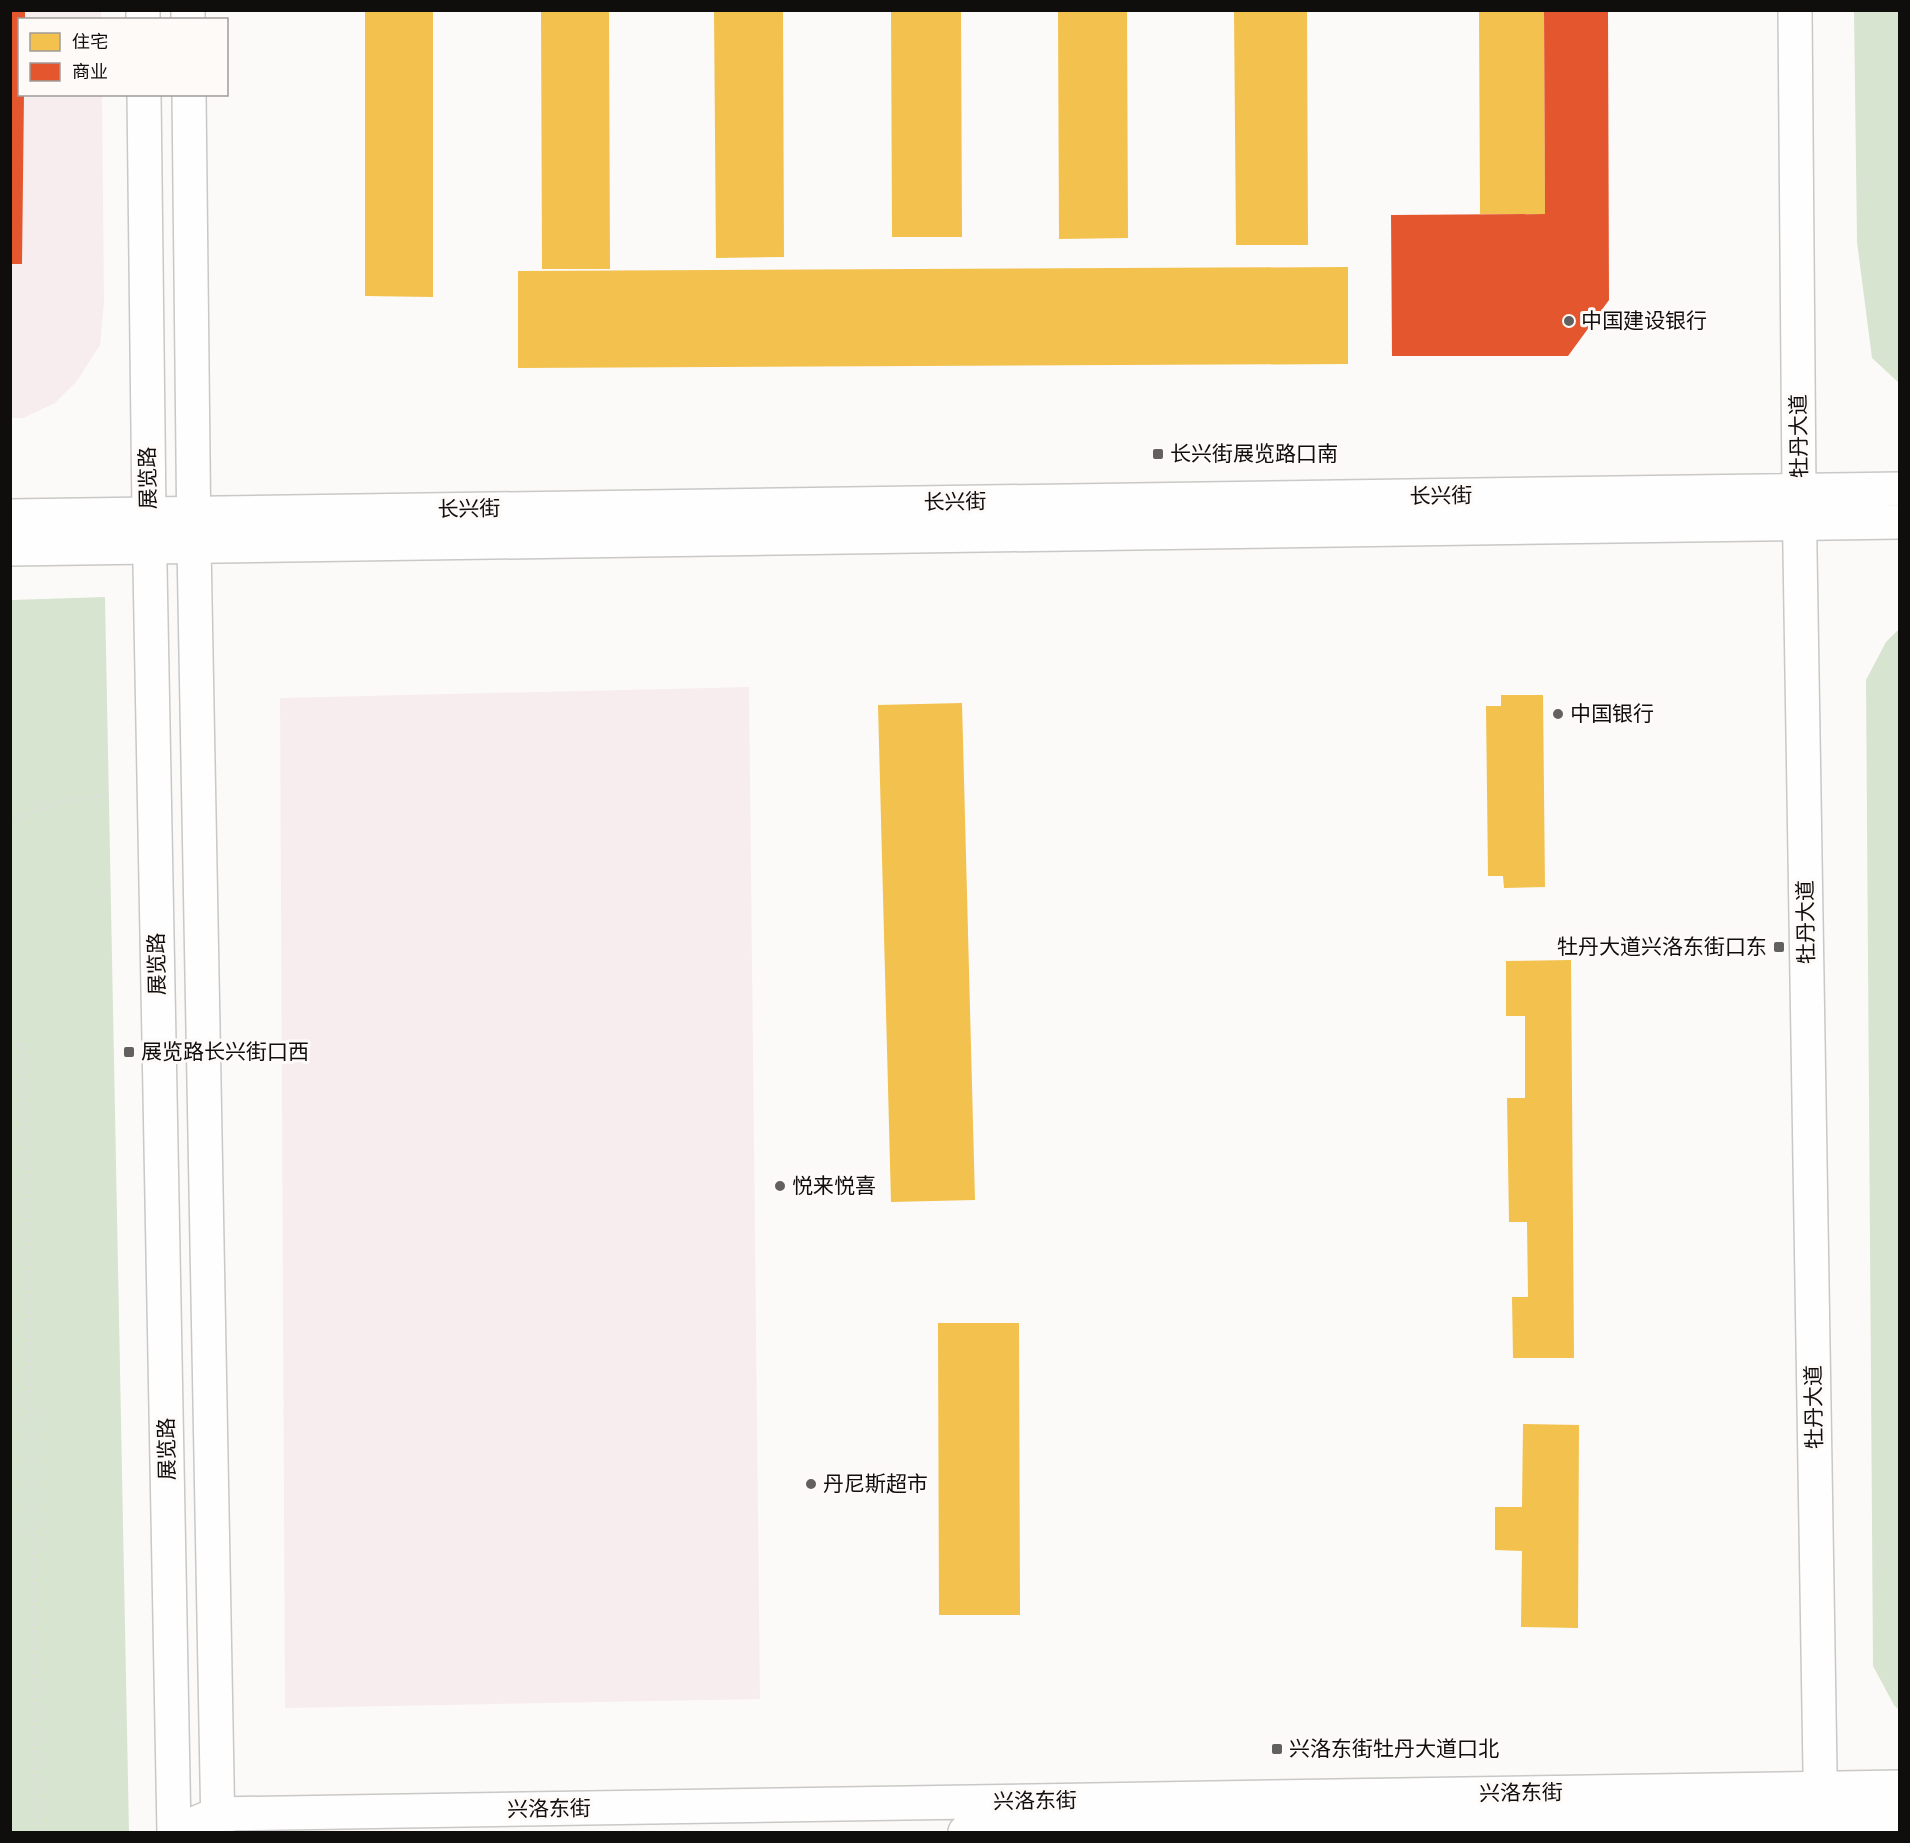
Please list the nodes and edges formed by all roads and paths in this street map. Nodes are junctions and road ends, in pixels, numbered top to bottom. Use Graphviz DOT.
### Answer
graph roads {
  1 [pos="1795,10"];
  2 [pos="144,96"];
  3 [pos="189,96"];
  4 [pos="1899,489"];
  5 [pos="1799,490"];
  6 [pos="194,513"];
  7 [pos="149,514"];
  8 [pos="10,516"];
  9 [pos="1899,522"];
  10 [pos="1800,524"];
  11 [pos="194,546"];
  12 [pos="149,547"];
  13 [pos="10,549"];
  14 [pos="108,794"];
  15 [pos="10,821"];
  16 [pos="10,1045"];
  17 [pos="1899,1787"];
  18 [pos="1821,1813"];
  19 [pos="1899,1818"];
  20 [pos="217,1823"];
  21 [pos="1628,1827"];
  22 [pos="1127,1831"];
  23 [pos="174,1832"];
  24 [pos="37,1833"];
  25 [pos="965,1833"];
  1 -- 5 [label="street, 牡丹大道"];
  2 -- 7 [label="street, 展览路"];
  3 -- 6 [label="street, 展览路"];
  4 -- 5 [label="street, 长兴街"];
  5 -- 6 [label="street, 长兴街"];
  5 -- 10 [label="street, 牡丹大道"];
  6 -- 7 [label="street, 长兴街"];
  6 -- 11 [label="street, 展览路"];
  7 -- 8 [label="street, 长兴街"];
  7 -- 12 [label="street, 展览路"];
  9 -- 10 [label="street, 长兴街"];
  10 -- 11 [label="street, 长兴街"];
  10 -- 18 [label="street, 牡丹大道"];
  11 -- 12 [label="street, 长兴街"];
  11 -- 20 [label="street, 展览路"];
  12 -- 13 [label="street, 长兴街"];
  12 -- 23 [label="street, 展览路"];
  14 -- 15 [label="path"];
  16 -- 24 [label="path"];
  17 -- 18 [label="street, 兴洛东街"];
  18 -- 19 [label="street, 兴洛东街"];
  18 -- 20 [label="street, 兴洛东街"];
  18 -- 21 [label="street, 兴洛东街"];
  20 -- 23 [label="street, 兴洛东街"];
  21 -- 22 [label="street, 兴洛东街"];
  22 -- 25 [label="street, 兴洛东街"];
}
